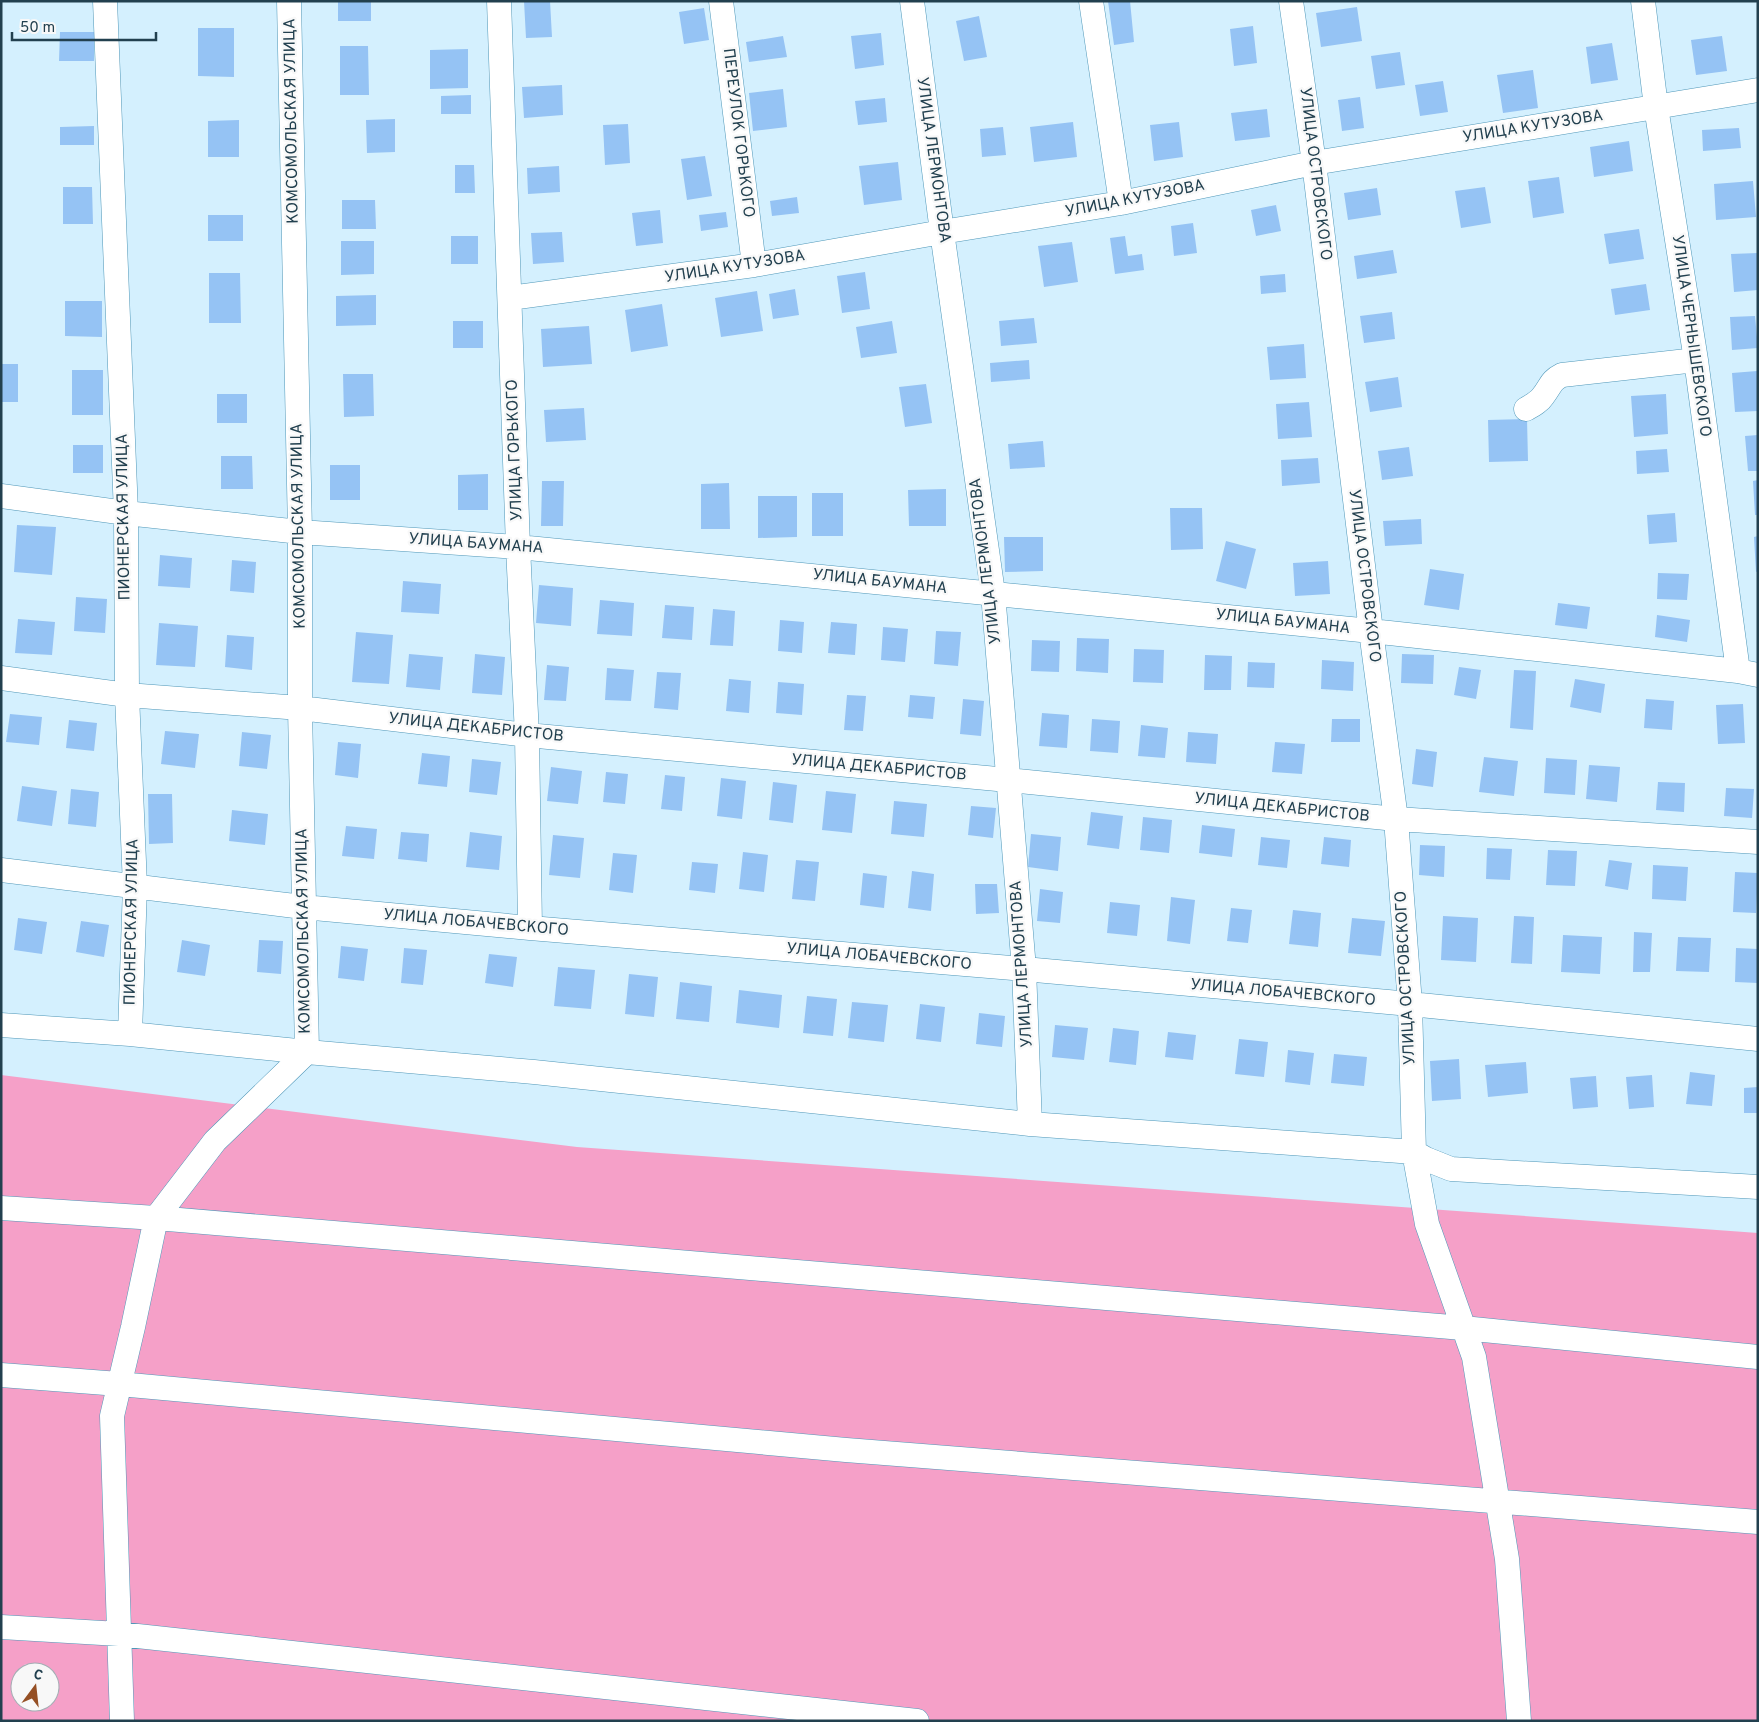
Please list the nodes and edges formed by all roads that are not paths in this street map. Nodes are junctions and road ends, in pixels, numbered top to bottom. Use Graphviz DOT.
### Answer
graph roads {
  1 [pos="105,1"];
  2 [pos="289,1"];
  3 [pos="499,1"];
  4 [pos="721,1"];
  5 [pos="912,1"];
  6 [pos="1091,1"];
  7 [pos="1291,1"];
  8 [pos="1643,1"];
  9 [pos="1758,90"];
  10 [pos="1656,107"];
  11 [pos="1314,163"];
  12 [pos="1121,203"];
  13 [pos="942,232"];
  14 [pos="754,266"];
  15 [pos="510,298"];
  16 [pos="1696,360"];
  17 [pos="1526,409"];
  18 [pos="1,496"];
  19 [pos="126,513"];
  20 [pos="300,532"];
  21 [pos="518,547"];
  22 [pos="993,593"];
  23 [pos="1370,631"];
  24 [pos="1748,673"];
  25 [pos="1,678"];
  26 [pos="127,695"];
  27 [pos="300,708"];
  28 [pos="527,735"];
  29 [pos="1008,780"];
  30 [pos="1396,819"];
  31 [pos="1758,842"];
  32 [pos="1,870"];
  33 [pos="135,886"];
  34 [pos="303,907"];
  35 [pos="530,928"];
  36 [pos="1024,969"];
  37 [pos="1410,1004"];
  38 [pos="1,1025"];
  39 [pos="130,1034"];
  40 [pos="1758,1039"];
  41 [pos="307,1052"];
  42 [pos="1030,1124"];
  43 [pos="1414,1152"];
  44 [pos="1758,1187"];
  45 [pos="1,1208"];
  46 [pos="156,1218"];
  47 [pos="1463,1328"];
  48 [pos="1758,1357"];
  49 [pos="1,1375"];
  50 [pos="119,1384"];
  51 [pos="1498,1502"];
  52 [pos="1758,1522"];
  53 [pos="1,1627"];
  54 [pos="119,1634"];
  55 [pos="122,1721"];
  56 [pos="917,1721"];
  57 [pos="1519,1721"];
  1 -- 19 [label="street, ПИОНЕРСКАЯ УЛИЦА"];
  2 -- 20 [label="street, КОМСОМОЛЬСКАЯ УЛИЦА"];
  3 -- 15 [label="street, УЛИЦА ГОРЬКОГО"];
  4 -- 14 [label="street, ПЕРЕУЛОК ГОРЬКОГО"];
  5 -- 13 [label="street, УЛИЦА ЛЕРМОНТОВА"];
  6 -- 12 [label="street"];
  7 -- 11 [label="street, УЛИЦА ОСТРОВСКОГО"];
  8 -- 10 [label="street, УЛИЦА ЧЕРНЫШЕВСКОГО"];
  9 -- 10 [label="street, УЛИЦА КУТУЗОВА"];
  10 -- 11 [label="street, УЛИЦА КУТУЗОВА"];
  10 -- 16 [label="street, УЛИЦА ЧЕРНЫШЕВСКОГО"];
  11 -- 12 [label="street, УЛИЦА КУТУЗОВА"];
  11 -- 23 [label="street, УЛИЦА ОСТРОВСКОГО"];
  12 -- 13 [label="street, УЛИЦА КУТУЗОВА"];
  13 -- 14 [label="street, УЛИЦА КУТУЗОВА"];
  13 -- 22 [label="street, УЛИЦА ЛЕРМОНТОВА"];
  14 -- 15 [label="street, УЛИЦА КУТУЗОВА"];
  15 -- 21 [label="street, УЛИЦА ГОРЬКОГО"];
  16 -- 17 [label="street"];
  16 -- 24 [label="street, УЛИЦА ЧЕРНЫШЕВСКОГО"];
  18 -- 19 [label="street, УЛИЦА БАУМАНА"];
  19 -- 20 [label="street, УЛИЦА БАУМАНА"];
  19 -- 26 [label="street, ПИОНЕРСКАЯ УЛИЦА"];
  20 -- 21 [label="street, УЛИЦА БАУМАНА"];
  20 -- 27 [label="street, КОМСОМОЛЬСКАЯ УЛИЦА"];
  21 -- 22 [label="street, УЛИЦА БАУМАНА"];
  21 -- 28 [label="street, УЛИЦА ГОРЬКОГО"];
  22 -- 23 [label="street, УЛИЦА БАУМАНА"];
  22 -- 29 [label="street, УЛИЦА ЛЕРМОНТОВА"];
  23 -- 24 [label="street, УЛИЦА БАУМАНА"];
  23 -- 30 [label="street, УЛИЦА ОСТРОВСКОГО"];
  25 -- 26 [label="street, УЛИЦА ДЕКАБРИСТОВ"];
  26 -- 27 [label="street, УЛИЦА ДЕКАБРИСТОВ"];
  26 -- 33 [label="street, ПИОНЕРСКАЯ УЛИЦА"];
  27 -- 28 [label="street, УЛИЦА ДЕКАБРИСТОВ"];
  27 -- 34 [label="street, КОМСОМОЛЬСКАЯ УЛИЦА"];
  28 -- 29 [label="street, УЛИЦА ДЕКАБРИСТОВ"];
  28 -- 35 [label="street, УЛИЦА ГОРЬКОГО"];
  29 -- 30 [label="street, УЛИЦА ДЕКАБРИСТОВ"];
  29 -- 36 [label="street, УЛИЦА ЛЕРМОНТОВА"];
  30 -- 31 [label="street, УЛИЦА ДЕКАБРИСТОВ"];
  30 -- 37 [label="street, УЛИЦА ОСТРОВСКОГО"];
  32 -- 33 [label="street, УЛИЦА ЛОБАЧЕВСКОГО"];
  33 -- 34 [label="street, УЛИЦА ЛОБАЧЕВСКОГО"];
  33 -- 39 [label="street, ПИОНЕРСКАЯ УЛИЦА"];
  34 -- 35 [label="street, УЛИЦА ЛОБАЧЕВСКОГО"];
  34 -- 41 [label="street, КОМСОМОЛЬСКАЯ УЛИЦА"];
  35 -- 36 [label="street, УЛИЦА ЛОБАЧЕВСКОГО"];
  36 -- 37 [label="street, УЛИЦА ЛОБАЧЕВСКОГО"];
  36 -- 42 [label="street, УЛИЦА ЛЕРМОНТОВА"];
  37 -- 40 [label="street, УЛИЦА ЛОБАЧЕВСКОГО"];
  37 -- 43 [label="street, УЛИЦА ОСТРОВСКОГО"];
  38 -- 39 [label="street"];
  39 -- 41 [label="street"];
  41 -- 42 [label="street"];
  41 -- 46 [label="street"];
  42 -- 43 [label="street"];
  43 -- 44 [label="street"];
  43 -- 47 [label="street, УЛИЦА ОСТРОВСКОГО"];
  45 -- 46 [label="street"];
  46 -- 47 [label="street"];
  46 -- 50 [label="street"];
  47 -- 48 [label="street"];
  47 -- 51 [label="street, УЛИЦА ОСТРОВСКОГО"];
  49 -- 50 [label="street"];
  50 -- 51 [label="street"];
  50 -- 54 [label="street"];
  51 -- 52 [label="street"];
  51 -- 57 [label="street, УЛИЦА ОСТРОВСКОГО"];
  53 -- 54 [label="street"];
  54 -- 55 [label="street"];
  54 -- 56 [label="street"];
}
